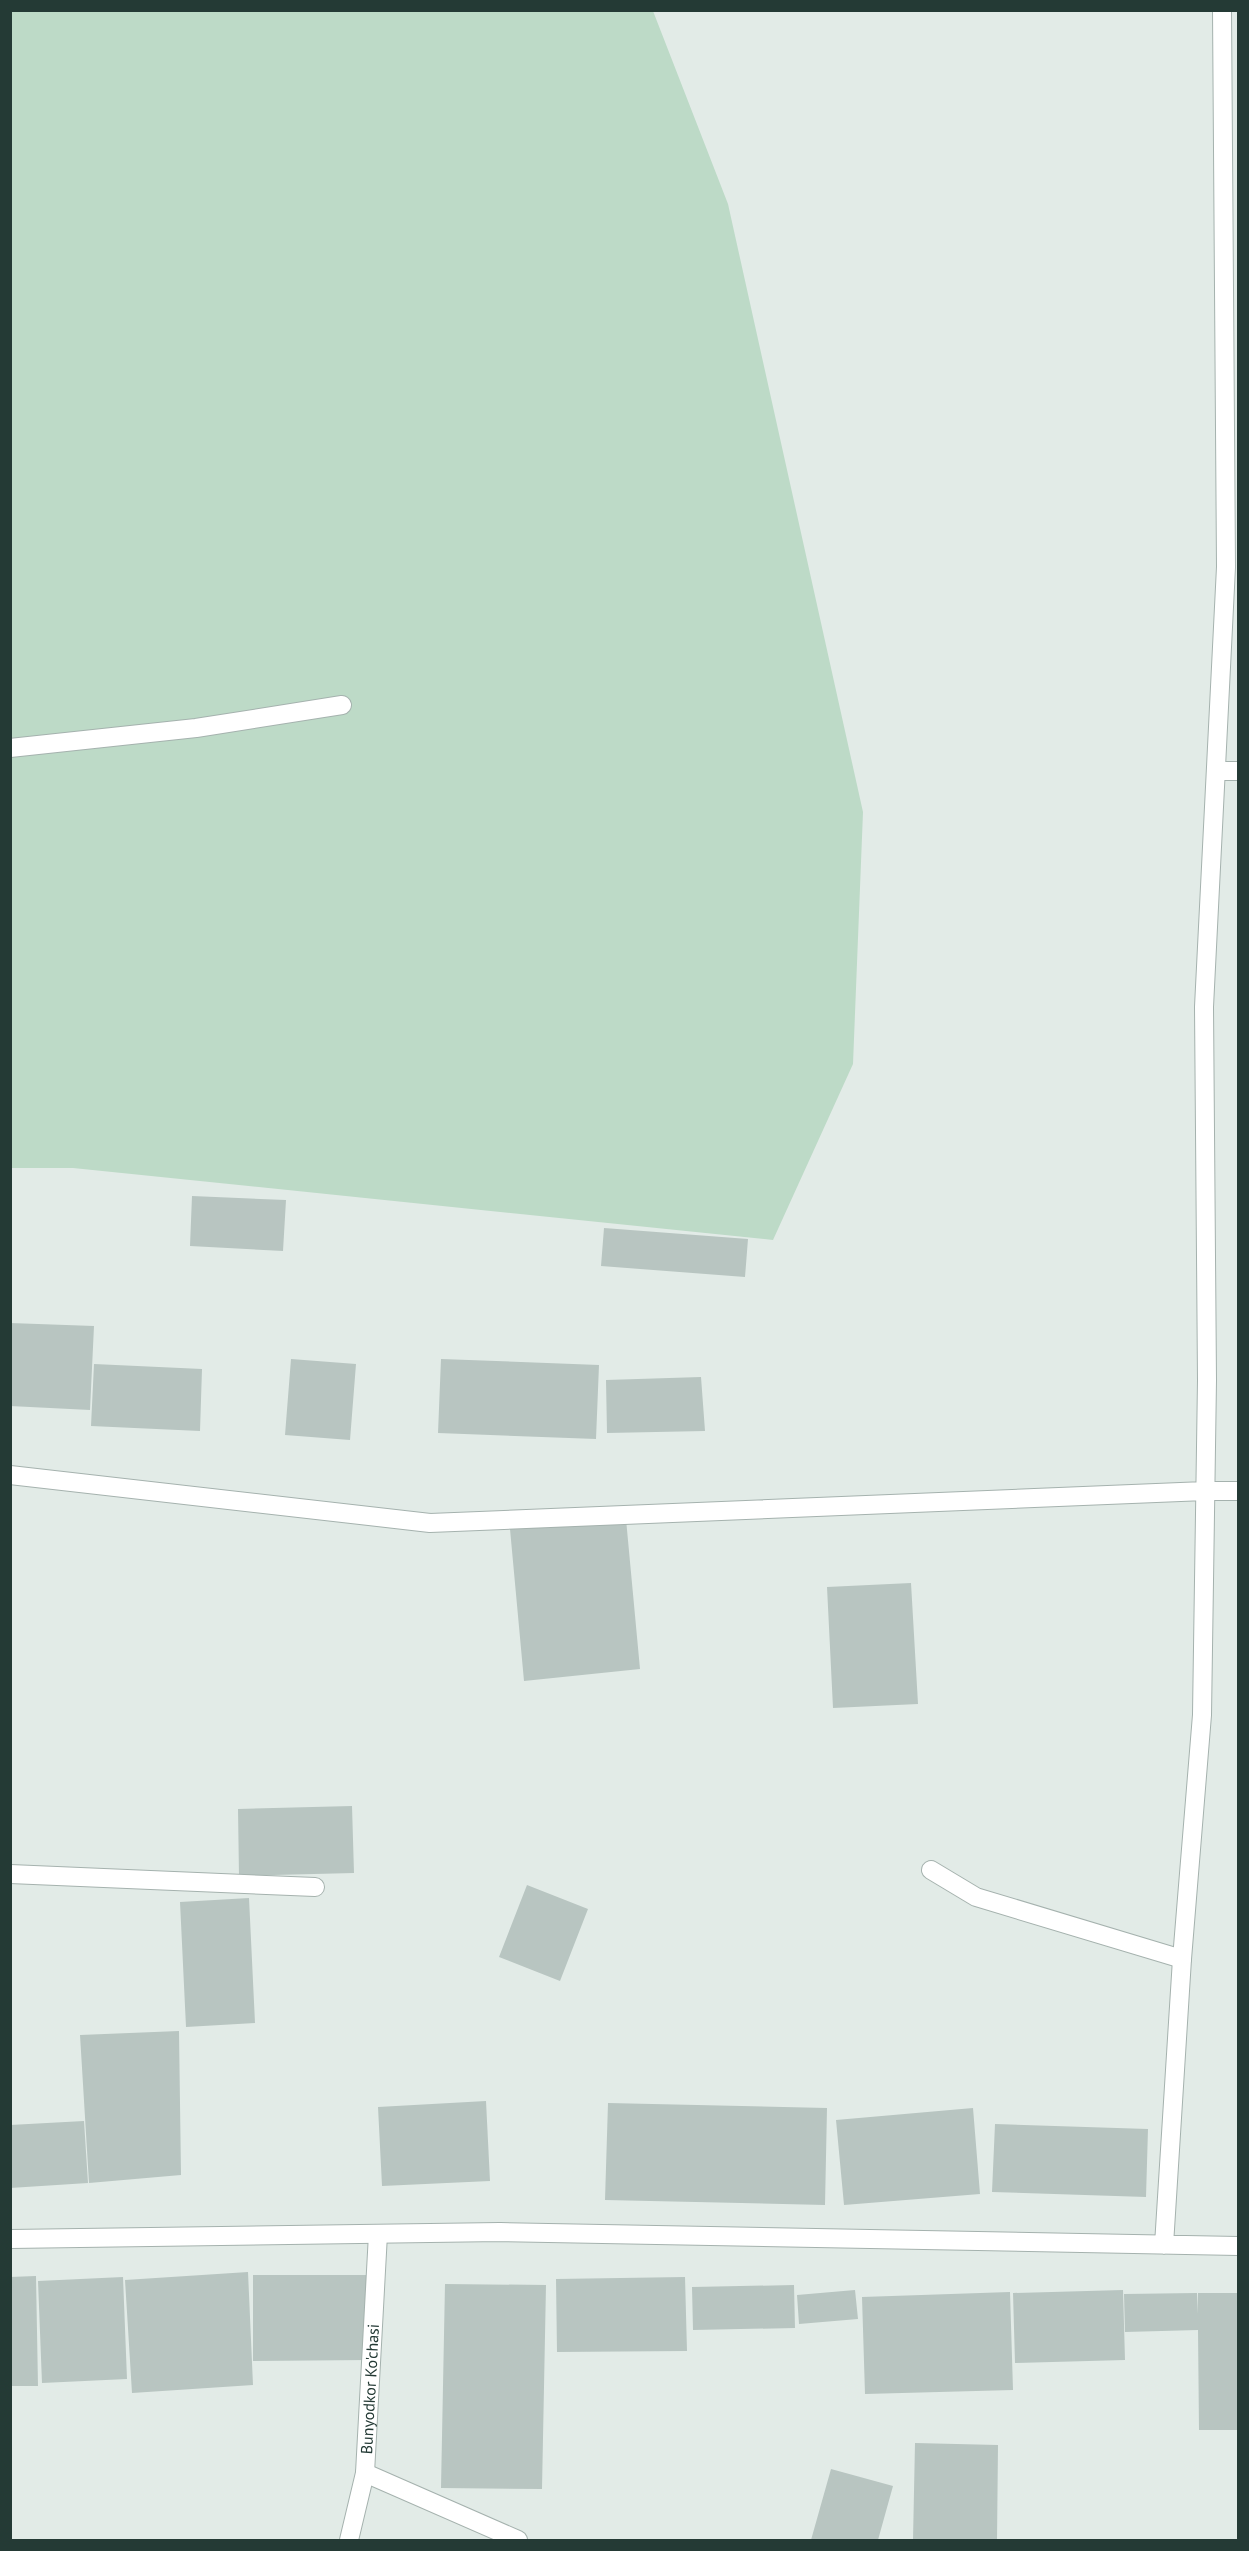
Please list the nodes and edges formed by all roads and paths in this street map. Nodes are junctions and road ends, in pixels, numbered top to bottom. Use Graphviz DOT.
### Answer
graph roads {
  1 [pos="1222,10"];
  2 [pos="342,705"];
  3 [pos="10,748"];
  4 [pos="1216,771"];
  5 [pos="1239,771"];
  6 [pos="10,1475"];
  7 [pos="1205,1491"];
  8 [pos="1239,1491"];
  9 [pos="932,1870"];
  10 [pos="10,1874"];
  11 [pos="315,1887"];
  12 [pos="1182,1959"];
  13 [pos="378,2234"];
  14 [pos="10,2239"];
  15 [pos="1164,2245"];
  16 [pos="1239,2246"];
  17 [pos="365,2473"];
  18 [pos="349,2541"];
  19 [pos="518,2541"];
  1 -- 4 [label="street"];
  2 -- 3 [label="street"];
  4 -- 5 [label="street"];
  4 -- 7 [label="street"];
  6 -- 7 [label="street"];
  7 -- 8 [label="street"];
  7 -- 12 [label="street"];
  9 -- 12 [label="street"];
  10 -- 11 [label="street"];
  12 -- 15 [label="street"];
  13 -- 14 [label="street"];
  13 -- 15 [label="street"];
  13 -- 17 [label="street, Bunyodkor Ko'chasi"];
  15 -- 16 [label="street"];
  17 -- 18 [label="street, Bunyodkor Ko'chasi"];
  17 -- 19 [label="street"];
}
